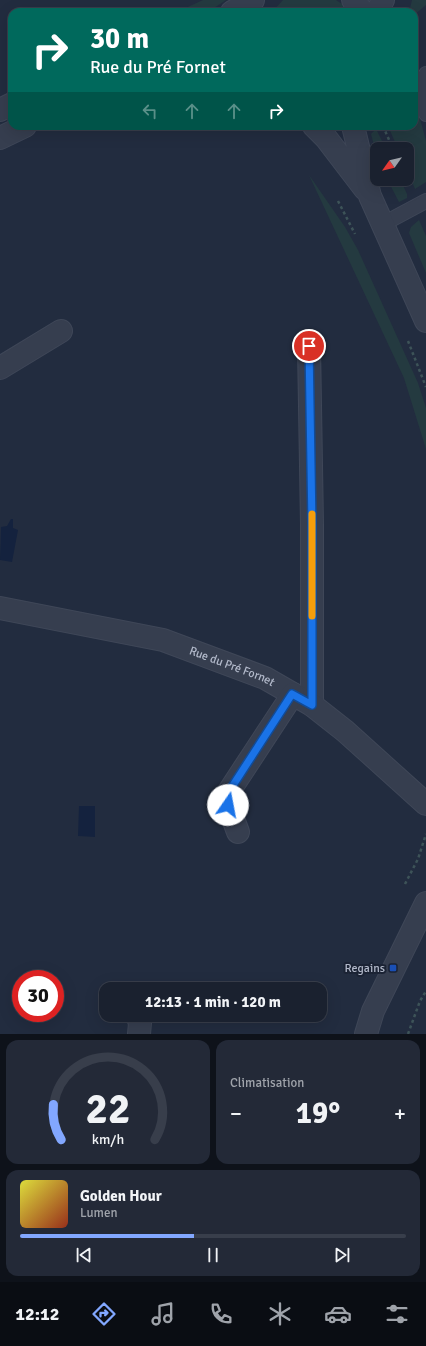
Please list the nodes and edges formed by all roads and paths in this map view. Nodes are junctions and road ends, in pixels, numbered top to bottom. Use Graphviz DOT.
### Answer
graph roads {
  1 [pos="253,0"];
  2 [pos="239,8"];
  3 [pos="426,74"];
  4 [pos="426,114"];
  5 [pos="17,130"];
  6 [pos="318,130"];
  7 [pos="354,130"];
  8 [pos="385,130"];
  9 [pos="0,138"];
  10 [pos="390,142"];
  11 [pos="370,196"];
  12 [pos="426,201"];
  13 [pos="383,224"];
  14 [pos="426,321"];
  15 [pos="61,331"];
  16 [pos="309,346"];
  17 [pos="0,368"];
  18 [pos="0,608"];
  19 [pos="292,694"];
  20 [pos="312,705"];
  21 [pos="426,804"];
  22 [pos="238,832"];
  23 [pos="426,834"];
  24 [pos="402,891"];
  25 [pos="426,903"];
  26 [pos="426,991"];
  27 [pos="140,1022"];
  28 [pos="139,1034"];
  29 [pos="366,1034"];
  30 [pos="408,1034"];
  1 -- 2 [label="street"];
  3 -- 4 [label="lane"];
  5 -- 9 [label="street"];
  6 -- 11 [label="street"];
  7 -- 11 [label="street"];
  8 -- 10 [label="path"];
  11 -- 13 [label="street"];
  12 -- 13 [label="lane"];
  13 -- 14 [label="street"];
  15 -- 17 [label="street"];
  16 -- 20 [label="street"];
  18 -- 19 [label="street, Rue du Pré Fornet"];
  19 -- 20 [label="street, Rue du Pré Fornet"];
  19 -- 22 [label="street"];
  20 -- 21 [label="street, Rue du Pré Fornet"];
  23 -- 24 [label="path"];
  25 -- 29 [label="street"];
  26 -- 30 [label="path"];
  27 -- 28 [label="street"];
}
